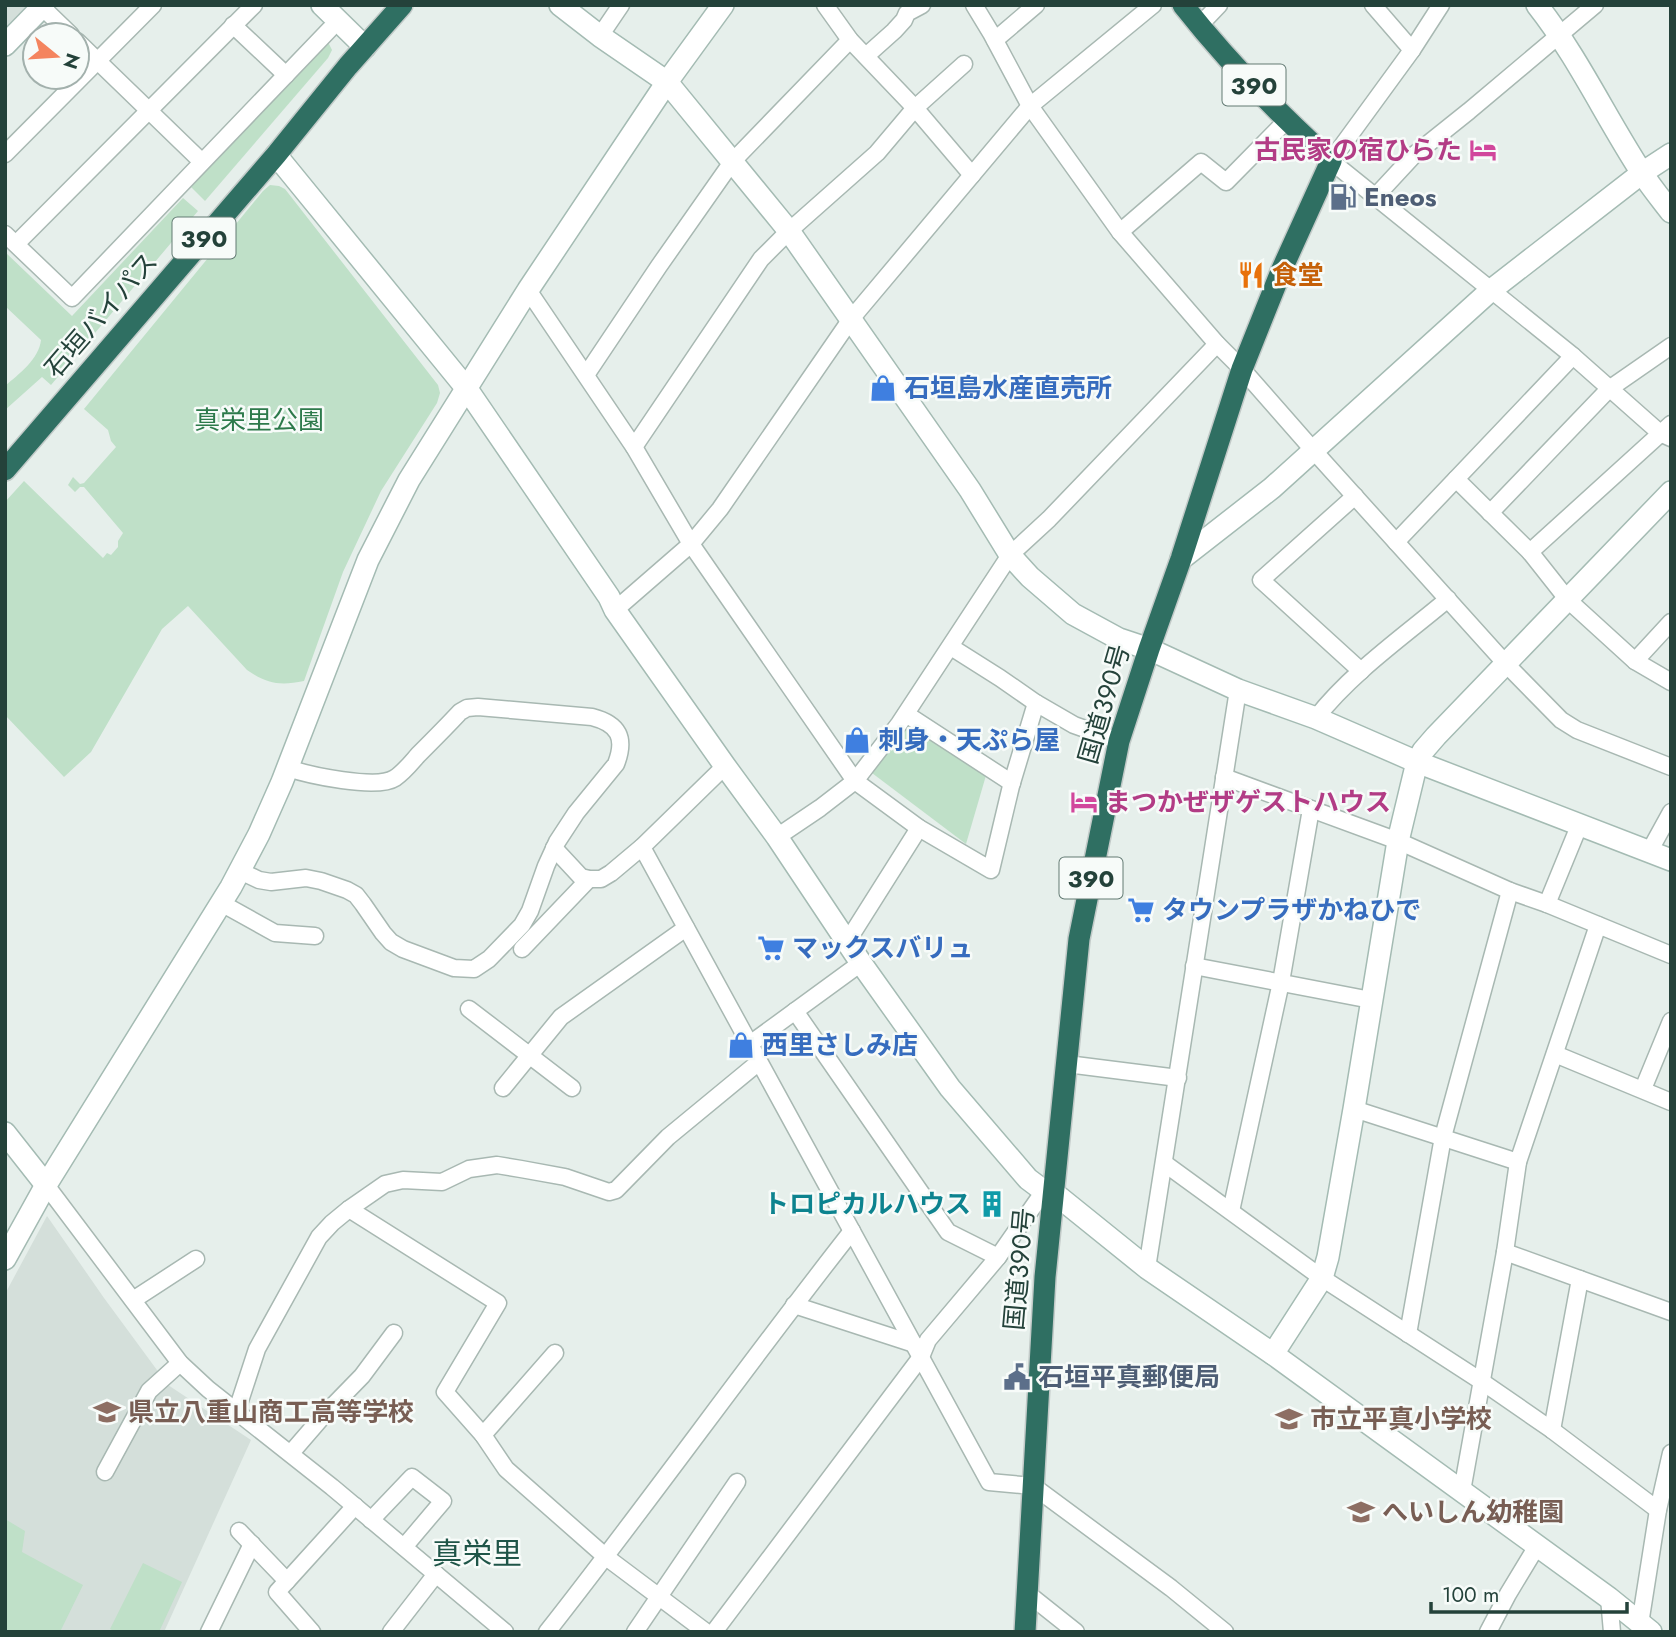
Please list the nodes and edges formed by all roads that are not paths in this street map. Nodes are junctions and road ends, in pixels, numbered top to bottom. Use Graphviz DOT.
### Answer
graph roads {
  1 [pos="153,5"];
  2 [pos="254,5"];
  3 [pos="322,5"];
  4 [pos="402,5"];
  5 [pos="560,5"];
  6 [pos="621,5"];
  7 [pos="723,5"];
  8 [pos="825,5"];
  9 [pos="922,5"];
  10 [pos="974,5"];
  11 [pos="1036,5"];
  12 [pos="1153,5"];
  13 [pos="1183,5"];
  14 [pos="1219,5"];
  15 [pos="1373,5"];
  16 [pos="1441,5"];
  17 [pos="1537,5"];
  18 [pos="1595,5"];
  19 [pos="43,6"];
  20 [pos="57,21"];
  21 [pos="233,24"];
  22 [pos="1199,26"];
  23 [pos="330,29"];
  24 [pos="600,36"];
  25 [pos="1560,36"];
  26 [pos="850,40"];
  27 [pos="995,40"];
  28 [pos="5,46"];
  29 [pos="365,47"];
  30 [pos="1412,50"];
  31 [pos="91,54"];
  32 [pos="866,56"];
  33 [pos="98,61"];
  34 [pos="964,64"];
  35 [pos="286,75"];
  36 [pos="667,82"];
  37 [pos="1030,106"];
  38 [pos="915,108"];
  39 [pos="150,110"];
  40 [pos="1287,120"];
  41 [pos="5,154"];
  42 [pos="1671,154"];
  43 [pos="276,155"];
  44 [pos="1331,161"];
  45 [pos="202,162"];
  46 [pos="732,162"];
  47 [pos="1642,173"];
  48 [pos="972,175"];
  49 [pos="1376,196"];
  50 [pos="1671,212"];
  51 [pos="789,231"];
  52 [pos="1120,232"];
  53 [pos="10,239"];
  54 [pos="528,290"];
  55 [pos="1490,291"];
  56 [pos="850,319"];
  57 [pos="1217,344"];
  58 [pos="1671,346"];
  59 [pos="1573,356"];
  60 [pos="1242,369"];
  61 [pos="586,375"];
  62 [pos="467,389"];
  63 [pos="1609,389"];
  64 [pos="1667,432"];
  65 [pos="634,447"];
  66 [pos="1314,451"];
  67 [pos="5,470"];
  68 [pos="1456,479"];
  69 [pos="1671,492"];
  70 [pos="1354,496"];
  71 [pos="1490,513"];
  72 [pos="1396,542"];
  73 [pos="691,544"];
  74 [pos="1530,552"];
  75 [pos="1010,555"];
  76 [pos="1181,559"];
  77 [pos="1448,599"];
  78 [pos="1568,600"];
  79 [pos="615,610"];
  80 [pos="1671,622"];
  81 [pos="950,647"];
  82 [pos="1149,649"];
  83 [pos="1635,661"];
  84 [pos="1506,664"];
  85 [pos="1361,671"];
  86 [pos="1671,682"];
  87 [pos="1238,690"];
  88 [pos="1036,703"];
  89 [pos="906,714"];
  90 [pos="1316,718"];
  91 [pos="1119,741"];
  92 [pos="1417,762"];
  93 [pos="725,766"];
  94 [pos="1671,767"];
  95 [pos="288,768"];
  96 [pos="1224,777"];
  97 [pos="855,781"];
  98 [pos="1012,783"];
  99 [pos="1311,809"];
  100 [pos="1671,812"];
  101 [pos="1579,826"];
  102 [pos="919,828"];
  103 [pos="777,836"];
  104 [pos="1398,841"];
  105 [pos="642,847"];
  106 [pos="554,848"];
  107 [pos="1648,852"];
  108 [pos="1671,860"];
  109 [pos="240,871"];
  110 [pos="589,879"];
  111 [pos="1510,891"];
  112 [pos="221,903"];
  113 [pos="1547,904"];
  114 [pos="1598,925"];
  115 [pos="686,928"];
  116 [pos="315,936"];
  117 [pos="847,942"];
  118 [pos="523,949"];
  119 [pos="1671,955"];
  120 [pos="861,963"];
  121 [pos="1194,966"];
  122 [pos="1281,982"];
  123 [pos="1371,1000"];
  124 [pos="469,1009"];
  125 [pos="795,1011"];
  126 [pos="1671,1021"];
  127 [pos="750,1044"];
  128 [pos="1555,1054"];
  129 [pos="529,1056"];
  130 [pos="759,1062"];
  131 [pos="1067,1065"];
  132 [pos="1178,1078"];
  133 [pos="503,1088"];
  134 [pos="572,1088"];
  135 [pos="1643,1089"];
  136 [pos="1671,1101"];
  137 [pos="1354,1108"];
  138 [pos="5,1133"];
  139 [pos="1443,1136"];
  140 [pos="1518,1162"];
  141 [pos="1164,1163"];
  142 [pos="46,1185"];
  143 [pos="1049,1192"];
  144 [pos="349,1209"];
  145 [pos="1231,1211"];
  146 [pos="852,1231"];
  147 [pos="1505,1252"];
  148 [pos="998,1257"];
  149 [pos="5,1259"];
  150 [pos="196,1259"];
  151 [pos="1147,1268"];
  152 [pos="1322,1278"];
  153 [pos="1580,1279"];
  154 [pos="133,1300"];
  155 [pos="794,1305"];
  156 [pos="1671,1312"];
  157 [pos="394,1333"];
  158 [pos="1408,1334"];
  159 [pos="917,1350"];
  160 [pos="555,1353"];
  161 [pos="1273,1354"];
  162 [pos="180,1363"];
  163 [pos="1481,1381"];
  164 [pos="237,1410"];
  165 [pos="1552,1430"];
  166 [pos="484,1435"];
  167 [pos="1671,1453"];
  168 [pos="291,1454"];
  169 [pos="105,1472"];
  170 [pos="737,1482"];
  171 [pos="1033,1486"];
  172 [pos="1462,1491"];
  173 [pos="355,1506"];
  174 [pos="1658,1510"];
  175 [pos="372,1520"];
  176 [pos="239,1531"];
  177 [pos="252,1544"];
  178 [pos="1537,1546"];
  179 [pos="404,1547"];
  180 [pos="606,1557"];
  181 [pos="436,1574"];
  182 [pos="287,1581"];
  183 [pos="1027,1592"];
  184 [pos="660,1597"];
  185 [pos="1609,1598"];
  186 [pos="1206,1625"];
  187 [pos="1646,1628"];
  188 [pos="209,1632"];
  189 [pos="312,1632"];
  190 [pos="391,1632"];
  191 [pos="505,1632"];
  192 [pos="547,1632"];
  193 [pos="635,1632"];
  194 [pos="706,1632"];
  195 [pos="714,1632"];
  196 [pos="1025,1632"];
  197 [pos="1076,1632"];
  198 [pos="1225,1632"];
  199 [pos="1488,1632"];
  200 [pos="1612,1632"];
  1 -- 33 [label="street"];
  2 -- 21 [label="street"];
  3 -- 29 [label="street"];
  4 -- 29 [label="highway, 石垣バイパス / 390"];
  5 -- 24 [label="street"];
  6 -- 24 [label="street"];
  7 -- 36 [label="street"];
  8 -- 26 [label="street"];
  9 -- 32 [label="street"];
  10 -- 27 [label="street"];
  11 -- 27 [label="street"];
  12 -- 37 [label="street"];
  13 -- 22 [label="highway, 390"];
  14 -- 22 [label="street"];
  15 -- 30 [label="street"];
  16 -- 30 [label="street"];
  17 -- 25 [label="street"];
  18 -- 25 [label="street"];
  19 -- 20 [label="street"];
  19 -- 28 [label="street"];
  21 -- 35 [label="street"];
  21 -- 39 [label="street"];
  22 -- 40 [label="highway, 390"];
  23 -- 35 [label="street"];
  24 -- 36 [label="street"];
  25 -- 47 [label="street"];
  25 -- 49 [label="street"];
  26 -- 32 [label="street"];
  26 -- 46 [label="street"];
  27 -- 37 [label="street"];
  29 -- 43 [label="highway, 石垣バイパス / 390"];
  30 -- 44 [label="street"];
  31 -- 33 [label="street"];
  32 -- 38 [label="street"];
  33 -- 39 [label="street"];
  33 -- 41 [label="street"];
  34 -- 38 [label="street"];
  35 -- 45 [label="street"];
  36 -- 46 [label="street"];
  36 -- 54 [label="street"];
  37 -- 48 [label="street"];
  37 -- 52 [label="street"];
  38 -- 48 [label="street"];
  38 -- 51 [label="street"];
  39 -- 45 [label="street"];
  39 -- 53 [label="street"];
  40 -- 44 [label="highway, 390"];
  40 -- 52 [label="street"];
  42 -- 47 [label="street"];
  43 -- 62 [label="street"];
  43 -- 67 [label="highway, 石垣バイパス / 390"];
  44 -- 49 [label="street"];
  44 -- 60 [label="highway, 国道390号 / 390"];
  45 -- 53 [label="street"];
  46 -- 51 [label="street"];
  46 -- 61 [label="street"];
  47 -- 50 [label="street"];
  47 -- 55 [label="street"];
  48 -- 56 [label="street"];
  49 -- 55 [label="street"];
  51 -- 56 [label="street"];
  51 -- 65 [label="street"];
  52 -- 57 [label="street"];
  54 -- 61 [label="street"];
  54 -- 62 [label="street"];
  55 -- 59 [label="street"];
  55 -- 66 [label="street"];
  56 -- 73 [label="street"];
  56 -- 75 [label="street"];
  57 -- 60 [label="street"];
  57 -- 75 [label="street"];
  58 -- 63 [label="street"];
  59 -- 63 [label="street"];
  59 -- 68 [label="street"];
  60 -- 66 [label="street"];
  60 -- 76 [label="highway, 国道390号 / 390"];
  61 -- 65 [label="street"];
  62 -- 79 [label="street"];
  62 -- 95 [label="street"];
  63 -- 64 [label="street"];
  63 -- 71 [label="street"];
  64 -- 74 [label="street"];
  65 -- 73 [label="street"];
  66 -- 70 [label="street"];
  66 -- 76 [label="street"];
  68 -- 71 [label="street"];
  68 -- 72 [label="street"];
  69 -- 78 [label="street"];
  70 -- 72 [label="street"];
  70 -- 85 [label="street"];
  71 -- 74 [label="street"];
  72 -- 77 [label="street"];
  73 -- 79 [label="street"];
  73 -- 97 [label="street"];
  74 -- 78 [label="street"];
  75 -- 81 [label="street"];
  75 -- 82 [label="street"];
  76 -- 82 [label="highway, 国道390号 / 390"];
  77 -- 84 [label="street"];
  77 -- 85 [label="street"];
  78 -- 83 [label="street"];
  78 -- 84 [label="street"];
  79 -- 93 [label="street"];
  80 -- 83 [label="street"];
  81 -- 88 [label="street"];
  81 -- 89 [label="street"];
  82 -- 87 [label="street"];
  82 -- 91 [label="highway, 国道390号 / 390"];
  83 -- 86 [label="street"];
  84 -- 92 [label="street"];
  84 -- 94 [label="street"];
  85 -- 90 [label="street"];
  87 -- 90 [label="street"];
  87 -- 96 [label="street"];
  88 -- 91 [label="street"];
  88 -- 98 [label="street"];
  89 -- 97 [label="street"];
  89 -- 98 [label="street"];
  90 -- 92 [label="street"];
  91 -- 131 [label="highway, 国道390号 / 390"];
  92 -- 101 [label="street"];
  92 -- 104 [label="street"];
  93 -- 103 [label="street"];
  93 -- 105 [label="street"];
  95 -- 106 [label="street"];
  95 -- 109 [label="street"];
  96 -- 99 [label="street"];
  96 -- 121 [label="street"];
  97 -- 102 [label="street"];
  97 -- 103 [label="street"];
  98 -- 102 [label="street"];
  99 -- 104 [label="street"];
  99 -- 122 [label="street"];
  100 -- 107 [label="street"];
  101 -- 107 [label="street"];
  101 -- 113 [label="street"];
  102 -- 117 [label="street"];
  103 -- 117 [label="street"];
  104 -- 111 [label="street"];
  104 -- 123 [label="street"];
  105 -- 110 [label="street"];
  105 -- 115 [label="street"];
  106 -- 109 [label="street"];
  106 -- 110 [label="street"];
  107 -- 108 [label="street"];
  109 -- 112 [label="street"];
  110 -- 118 [label="street"];
  111 -- 113 [label="street"];
  111 -- 139 [label="street"];
  112 -- 116 [label="street"];
  112 -- 142 [label="street"];
  113 -- 114 [label="street"];
  114 -- 119 [label="street"];
  114 -- 128 [label="street"];
  115 -- 127 [label="street"];
  115 -- 129 [label="street"];
  117 -- 120 [label="street"];
  120 -- 125 [label="street"];
  120 -- 143 [label="street"];
  121 -- 122 [label="street"];
  121 -- 132 [label="street"];
  122 -- 123 [label="street"];
  122 -- 145 [label="street"];
  123 -- 137 [label="street"];
  124 -- 129 [label="street"];
  125 -- 127 [label="street"];
  125 -- 148 [label="street"];
  126 -- 135 [label="street"];
  127 -- 130 [label="street"];
  128 -- 135 [label="street"];
  128 -- 140 [label="street"];
  129 -- 133 [label="street"];
  129 -- 134 [label="street"];
  130 -- 144 [label="street"];
  130 -- 146 [label="street"];
  131 -- 132 [label="street"];
  131 -- 143 [label="highway, 国道390号 / 390"];
  132 -- 141 [label="street"];
  135 -- 136 [label="street"];
  137 -- 139 [label="street"];
  137 -- 152 [label="street"];
  138 -- 142 [label="street"];
  139 -- 140 [label="street"];
  139 -- 158 [label="street"];
  140 -- 147 [label="street"];
  141 -- 145 [label="street"];
  141 -- 151 [label="street"];
  142 -- 149 [label="street"];
  142 -- 154 [label="street"];
  143 -- 148 [label="street"];
  143 -- 151 [label="street"];
  143 -- 171 [label="highway, 国道390号 / 390"];
  144 -- 164 [label="street"];
  144 -- 166 [label="street"];
  145 -- 152 [label="street"];
  146 -- 155 [label="street"];
  146 -- 159 [label="street"];
  147 -- 153 [label="street"];
  147 -- 163 [label="street"];
  148 -- 159 [label="street"];
  150 -- 154 [label="street"];
  151 -- 161 [label="street"];
  152 -- 158 [label="street"];
  152 -- 161 [label="street"];
  153 -- 156 [label="street"];
  153 -- 165 [label="street"];
  154 -- 162 [label="street"];
  155 -- 159 [label="street"];
  155 -- 180 [label="street"];
  157 -- 168 [label="street"];
  158 -- 163 [label="street"];
  159 -- 171 [label="street"];
  159 -- 195 [label="street"];
  160 -- 166 [label="street"];
  161 -- 172 [label="street"];
  162 -- 164 [label="street"];
  162 -- 169 [label="street"];
  163 -- 165 [label="street"];
  163 -- 172 [label="street"];
  164 -- 168 [label="street"];
  165 -- 174 [label="street"];
  166 -- 180 [label="street"];
  167 -- 174 [label="street"];
  168 -- 173 [label="street"];
  170 -- 184 [label="street"];
  171 -- 183 [label="highway, 国道390号 / 390"];
  171 -- 186 [label="street"];
  172 -- 178 [label="street"];
  173 -- 175 [label="street"];
  173 -- 182 [label="street"];
  174 -- 187 [label="street"];
  175 -- 179 [label="street"];
  175 -- 179 [label="street"];
  176 -- 177 [label="street"];
  177 -- 182 [label="street"];
  177 -- 188 [label="street"];
  178 -- 185 [label="street"];
  178 -- 199 [label="street"];
  179 -- 181 [label="street"];
  180 -- 184 [label="street"];
  180 -- 192 [label="street"];
  181 -- 190 [label="street"];
  181 -- 191 [label="street"];
  182 -- 189 [label="street"];
  183 -- 196 [label="highway, 国道390号 / 390"];
  183 -- 197 [label="street"];
  184 -- 193 [label="street"];
  184 -- 194 [label="street"];
  185 -- 187 [label="street"];
  185 -- 200 [label="street"];
  186 -- 198 [label="street"];
}
